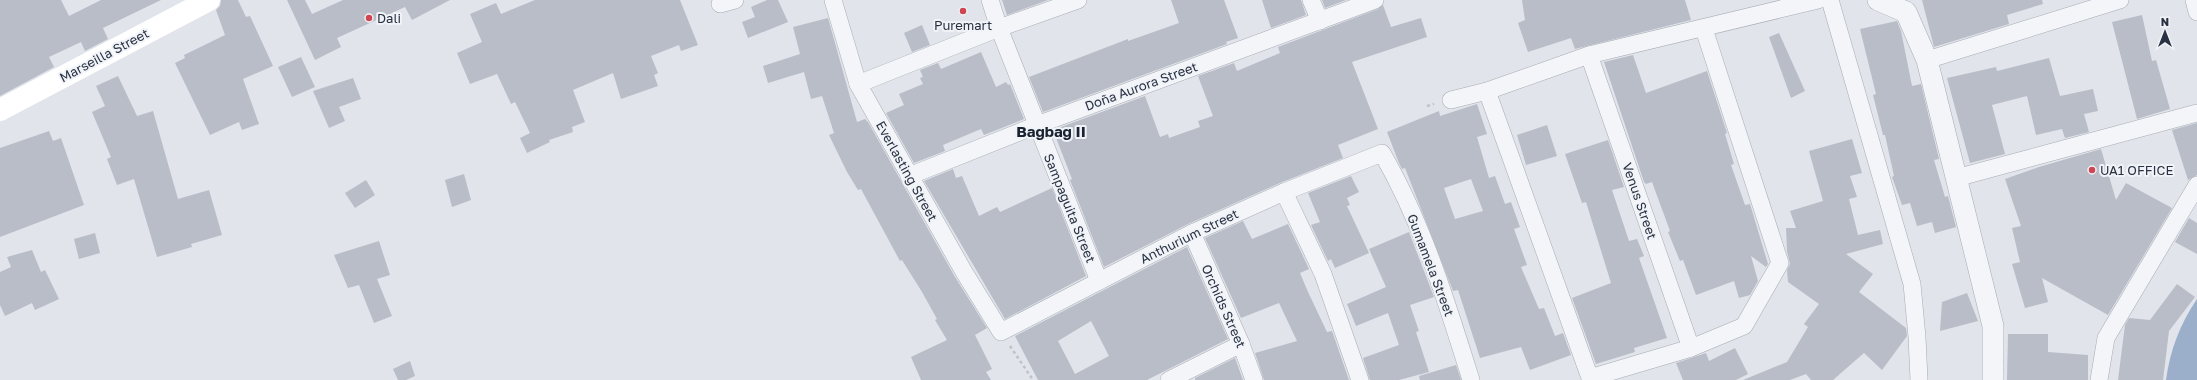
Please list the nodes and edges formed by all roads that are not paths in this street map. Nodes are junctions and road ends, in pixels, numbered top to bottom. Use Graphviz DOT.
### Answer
graph roads {
  1 [pos="208,0"];
  2 [pos="833,0"];
  3 [pos="990,0"];
  4 [pos="1078,0"];
  5 [pos="1311,0"];
  6 [pos="1375,0"];
  7 [pos="1818,0"];
  8 [pos="1830,0"];
  9 [pos="1878,0"];
  10 [pos="2120,0"];
  11 [pos="2194,0"];
  12 [pos="2197,12"];
  13 [pos="1320,21"];
  14 [pos="999,28"];
  15 [pos="1704,29"];
  16 [pos="1589,55"];
  17 [pos="1927,60"];
  18 [pos="858,84"];
  19 [pos="1488,91"];
  20 [pos="1451,100"];
  21 [pos="0,110"];
  22 [pos="2197,113"];
  23 [pos="1037,125"];
  24 [pos="1382,153"];
  25 [pos="909,176"];
  26 [pos="1956,178"];
  27 [pos="2197,185"];
  28 [pos="1284,192"];
  29 [pos="1192,233"];
  30 [pos="1099,280"];
  31 [pos="1001,332"];
  32 [pos="1241,344"];
  33 [pos="1691,348"];
  34 [pos="1169,380"];
  35 [pos="1254,380"];
  36 [pos="1360,380"];
  37 [pos="1471,380"];
  38 [pos="1919,380"];
  39 [pos="1993,380"];
  40 [pos="2099,380"];
  1 -- 21 [label="main road, Marseilla Street"];
  2 -- 18 [label="street, Everlasting Street"];
  3 -- 14 [label="street, Sampaguita Street"];
  4 -- 14 [label="street"];
  5 -- 13 [label="street"];
  6 -- 13 [label="street, Doña Aurora Street"];
  7 -- 15 [label="street"];
  8 -- 38 [label="street"];
  9 -- 17 [label="street"];
  10 -- 17 [label="street"];
  11 -- 12 [label="street"];
  13 -- 23 [label="street, Doña Aurora Street"];
  14 -- 18 [label="street"];
  14 -- 23 [label="street, Sampaguita Street"];
  15 -- 16 [label="street"];
  15 -- 33 [label="street"];
  16 -- 19 [label="street"];
  16 -- 33 [label="street, Venus Street"];
  17 -- 26 [label="street"];
  18 -- 25 [label="street, Everlasting Street"];
  19 -- 20 [label="street"];
  19 -- 33 [label="street"];
  22 -- 26 [label="street"];
  23 -- 25 [label="street, Doña Aurora Street"];
  23 -- 30 [label="street, Sampaguita Street"];
  24 -- 28 [label="street, Anthurium Street"];
  24 -- 37 [label="street, Gumamela Street"];
  25 -- 31 [label="street, Everlasting Street"];
  26 -- 39 [label="street"];
  27 -- 40 [label="street"];
  28 -- 29 [label="street, Anthurium Street"];
  28 -- 36 [label="street"];
  29 -- 30 [label="street, Anthurium Street"];
  29 -- 32 [label="street, Orchids Street"];
  30 -- 31 [label="street, Anthurium Street"];
  32 -- 34 [label="street"];
  32 -- 35 [label="street, Orchids Street"];
}
